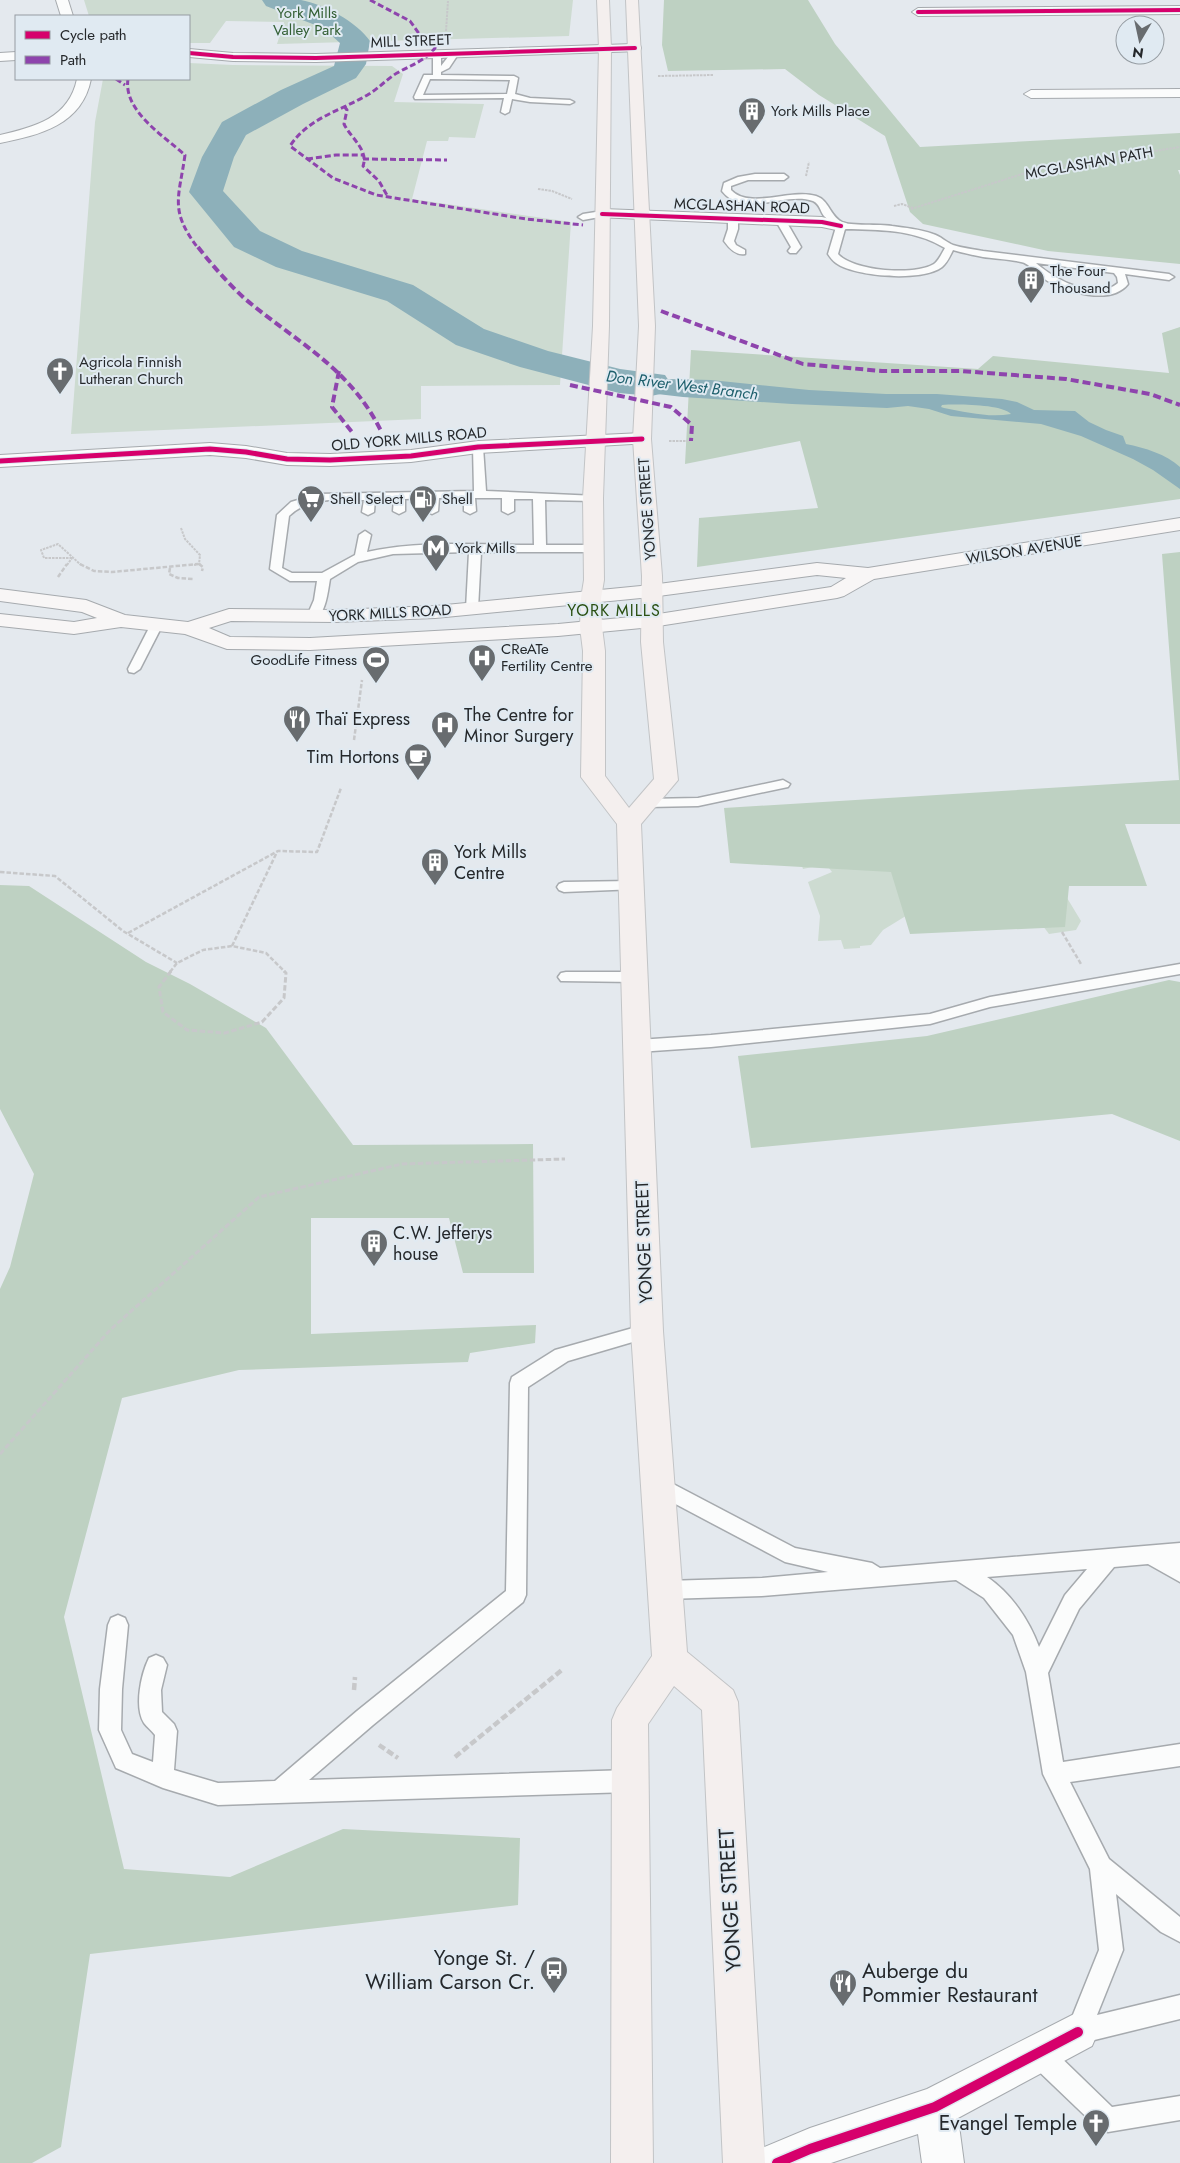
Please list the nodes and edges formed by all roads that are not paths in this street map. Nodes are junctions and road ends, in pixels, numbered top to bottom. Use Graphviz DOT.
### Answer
graph roads {
  1 [pos="62,0"];
  2 [pos="604,0"];
  3 [pos="632,0"];
  4 [pos="1174,11"];
  5 [pos="918,12"];
  6 [pos="66,15"];
  7 [pos="1180,20"];
  8 [pos="605,48"];
  9 [pos="634,48"];
  10 [pos="190,53"];
  11 [pos="446,54"];
  12 [pos="15,56"];
  13 [pos="0,57"];
  14 [pos="438,74"];
  15 [pos="84,80"];
  16 [pos="1180,93"];
  17 [pos="1031,94"];
  18 [pos="511,96"];
  19 [pos="570,102"];
  20 [pos="504,112"];
  21 [pos="0,139"];
  22 [pos="784,177"];
  23 [pos="602,214"];
  24 [pos="642,216"];
  25 [pos="583,217"];
  26 [pos="733,219"];
  27 [pos="781,221"];
  28 [pos="841,226"];
  29 [pos="950,247"];
  30 [pos="793,251"];
  31 [pos="742,252"];
  32 [pos="1026,260"];
  33 [pos="1118,271"];
  34 [pos="1169,277"];
  35 [pos="642,439"];
  36 [pos="595,441"];
  37 [pos="478,447"];
  38 [pos="0,461"];
  39 [pos="474,494"];
  40 [pos="400,495"];
  41 [pos="434,495"];
  42 [pos="508,495"];
  43 [pos="370,496"];
  44 [pos="538,496"];
  45 [pos="593,498"];
  46 [pos="508,510"];
  47 [pos="432,511"];
  48 [pos="470,511"];
  49 [pos="368,512"];
  50 [pos="399,512"];
  51 [pos="1180,524"];
  52 [pos="506,533"];
  53 [pos="397,534"];
  54 [pos="431,534"];
  55 [pos="470,534"];
  56 [pos="365,535"];
  57 [pos="432,548"];
  58 [pos="472,549"];
  59 [pos="504,549"];
  60 [pos="540,549"];
  61 [pos="595,549"];
  62 [pos="394,550"];
  63 [pos="360,558"];
  64 [pos="868,574"];
  65 [pos="324,577"];
  66 [pos="651,592"];
  67 [pos="0,595"];
  68 [pos="591,598"];
  69 [pos="472,609"];
  70 [pos="313,616"];
  71 [pos="0,620"];
  72 [pos="121,621"];
  73 [pos="652,622"];
  74 [pos="157,624"];
  75 [pos="190,628"];
  76 [pos="591,628"];
  77 [pos="134,669"];
  78 [pos="783,784"];
  79 [pos="646,803"];
  80 [pos="629,823"];
  81 [pos="632,886"];
  82 [pos="564,887"];
  83 [pos="1180,969"];
  84 [pos="566,977"];
  85 [pos="635,977"];
  86 [pos="638,1046"];
  87 [pos="647,1331"];
  88 [pos="658,1484"];
  89 [pos="1180,1552"];
  90 [pos="1150,1554"];
  91 [pos="1109,1557"];
  92 [pos="958,1570"];
  93 [pos="1180,1573"];
  94 [pos="891,1576"];
  95 [pos="666,1590"];
  96 [pos="118,1625"];
  97 [pos="670,1660"];
  98 [pos="156,1665"];
  99 [pos="1038,1672"];
  100 [pos="1180,1755"];
  101 [pos="1054,1774"];
  102 [pos="163,1777"];
  103 [pos="630,1781"];
  104 [pos="279,1792"];
  105 [pos="1101,1867"];
  106 [pos="1180,1930"];
  107 [pos="1180,2007"];
  108 [pos="1078,2032"];
  109 [pos="1039,2054"];
  110 [pos="935,2107"];
  111 [pos="1180,2108"];
  112 [pos="632,2163"];
  113 [pos="744,2163"];
  114 [pos="777,2163"];
  115 [pos="943,2163"];
  1 -- 6 [label="street"];
  2 -- 8 [label="main road"];
  3 -- 9 [label="main road, YONGE STREET"];
  4 -- 5 [label="street"];
  4 -- 7 [label="street"];
  8 -- 9 [label="street, MILL STREET"];
  8 -- 11 [label="street, MILL STREET"];
  8 -- 23 [label="main road"];
  9 -- 24 [label="main road, YONGE STREET"];
  10 -- 11 [label="street, MILL STREET"];
  11 -- 14 [label="lane"];
  12 -- 13 [label="street"];
  14 -- 18 [label="lane"];
  14 -- 18 [label="lane"];
  15 -- 21 [label="street"];
  16 -- 17 [label="street"];
  18 -- 19 [label="lane"];
  18 -- 20 [label="lane"];
  22 -- 28 [label="lane"];
  23 -- 24 [label="street, MCGLASHAN ROAD"];
  23 -- 25 [label="lane"];
  23 -- 36 [label="main road"];
  24 -- 26 [label="street, MCGLASHAN ROAD"];
  24 -- 35 [label="main road, YONGE STREET"];
  26 -- 27 [label="street, MCGLASHAN ROAD"];
  26 -- 31 [label="lane"];
  27 -- 28 [label="street, MCGLASHAN ROAD"];
  27 -- 30 [label="lane"];
  28 -- 29 [label="lane"];
  28 -- 29 [label="lane"];
  29 -- 32 [label="lane"];
  32 -- 33 [label="lane"];
  32 -- 33 [label="lane"];
  33 -- 34 [label="lane"];
  35 -- 36 [label="street, OLD YORK MILLS ROAD"];
  35 -- 66 [label="main road, YONGE STREET"];
  36 -- 37 [label="street, OLD YORK MILLS ROAD"];
  36 -- 45 [label="main road"];
  37 -- 38 [label="street, OLD YORK MILLS ROAD"];
  37 -- 39 [label="lane"];
  39 -- 41 [label="lane"];
  39 -- 42 [label="lane"];
  39 -- 48 [label="lane"];
  40 -- 41 [label="lane"];
  40 -- 43 [label="lane"];
  40 -- 50 [label="lane"];
  41 -- 47 [label="lane"];
  42 -- 44 [label="lane"];
  42 -- 46 [label="lane"];
  43 -- 49 [label="lane"];
  43 -- 65 [label="lane"];
  44 -- 45 [label="lane"];
  44 -- 60 [label="lane"];
  45 -- 61 [label="main road"];
  51 -- 64 [label="main road, WILSON AVENUE"];
  52 -- 59 [label="lane"];
  53 -- 62 [label="lane"];
  54 -- 57 [label="lane"];
  55 -- 58 [label="lane"];
  56 -- 63 [label="lane"];
  57 -- 58 [label="lane"];
  57 -- 62 [label="lane"];
  58 -- 59 [label="lane"];
  58 -- 69 [label="lane"];
  59 -- 60 [label="lane"];
  60 -- 61 [label="lane"];
  61 -- 68 [label="main road"];
  62 -- 63 [label="lane"];
  63 -- 65 [label="lane"];
  64 -- 66 [label="main road, WILSON AVENUE"];
  64 -- 73 [label="main road, WILSON AVENUE"];
  65 -- 70 [label="lane"];
  66 -- 68 [label="main road, WILSON AVENUE"];
  66 -- 73 [label="main road, YONGE STREET"];
  67 -- 72 [label="main road, YORK MILLS ROAD"];
  68 -- 69 [label="main road, YORK MILLS ROAD"];
  68 -- 76 [label="main road"];
  69 -- 70 [label="main road, YORK MILLS ROAD"];
  70 -- 75 [label="main road, YORK MILLS ROAD"];
  71 -- 72 [label="main road, YORK MILLS ROAD"];
  72 -- 74 [label="main road, YORK MILLS ROAD"];
  73 -- 76 [label="main road, WILSON AVENUE"];
  73 -- 79 [label="main road, YONGE STREET"];
  74 -- 75 [label="main road, YORK MILLS ROAD"];
  74 -- 77 [label="lane"];
  75 -- 76 [label="main road, YORK MILLS ROAD"];
  76 -- 80 [label="main road"];
  78 -- 79 [label="lane"];
  79 -- 80 [label="main road, YONGE STREET"];
  80 -- 81 [label="main road, YONGE STREET"];
  81 -- 82 [label="lane"];
  81 -- 85 [label="main road, YONGE STREET"];
  83 -- 86 [label="lane"];
  84 -- 85 [label="lane"];
  85 -- 86 [label="main road, YONGE STREET"];
  86 -- 87 [label="main road, YONGE STREET"];
  87 -- 88 [label="main road, YONGE STREET"];
  87 -- 104 [label="lane"];
  88 -- 94 [label="lane"];
  88 -- 95 [label="main road, YONGE STREET"];
  89 -- 90 [label="lane"];
  90 -- 91 [label="lane"];
  90 -- 93 [label="lane"];
  91 -- 92 [label="lane"];
  91 -- 99 [label="lane"];
  92 -- 94 [label="lane"];
  92 -- 99 [label="lane"];
  94 -- 95 [label="lane"];
  95 -- 97 [label="main road, YONGE STREET"];
  96 -- 102 [label="lane"];
  97 -- 103 [label="main road"];
  97 -- 113 [label="main road, YONGE STREET"];
  98 -- 102 [label="lane"];
  99 -- 101 [label="lane"];
  100 -- 101 [label="lane"];
  101 -- 105 [label="lane"];
  102 -- 104 [label="lane"];
  103 -- 104 [label="lane"];
  103 -- 112 [label="main road"];
  105 -- 106 [label="lane"];
  105 -- 108 [label="lane"];
  107 -- 108 [label="lane"];
  108 -- 109 [label="street"];
  109 -- 110 [label="street"];
  109 -- 111 [label="lane"];
  110 -- 114 [label="street"];
  110 -- 115 [label="street"];
}
